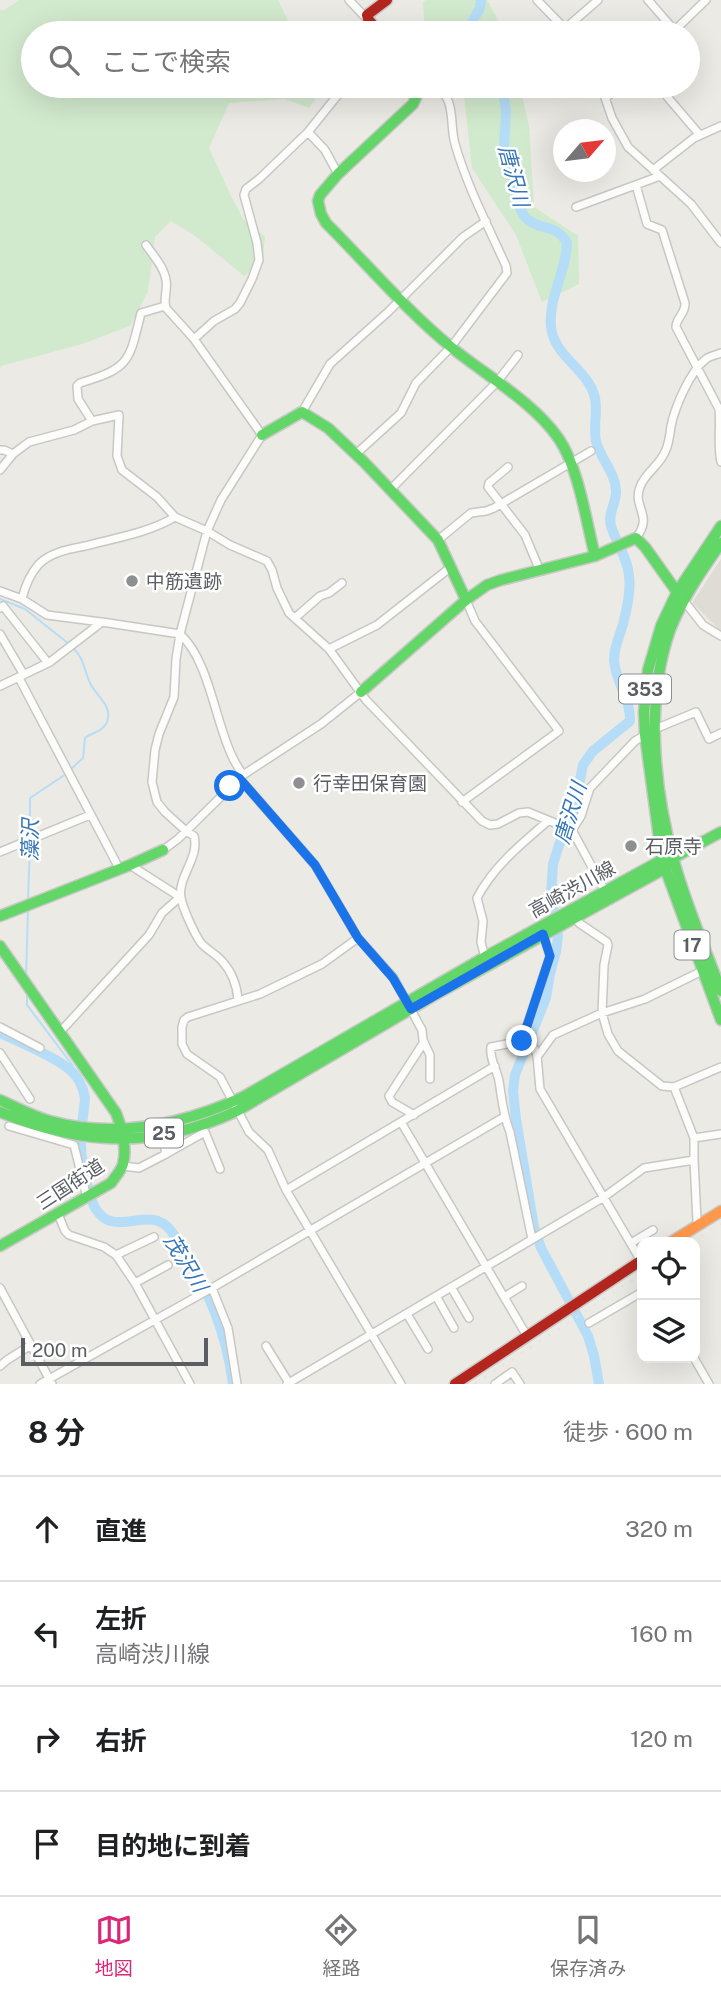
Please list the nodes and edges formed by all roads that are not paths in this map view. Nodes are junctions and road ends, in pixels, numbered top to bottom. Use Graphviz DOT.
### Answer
graph roads {
  1 [pos="349,0"];
  2 [pos="387,0"];
  3 [pos="537,0"];
  4 [pos="598,0"];
  5 [pos="648,0"];
  6 [pos="706,0"];
  7 [pos="368,19"];
  8 [pos="555,21"];
  9 [pos="576,21"];
  10 [pos="664,21"];
  11 [pos="684,21"];
  12 [pos="335,98"];
  13 [pos="416,98"];
  14 [pos="448,98"];
  15 [pos="606,98"];
  16 [pos="668,98"];
  17 [pos="721,125"];
  18 [pos="308,132"];
  19 [pos="699,134"];
  20 [pos="653,170"];
  21 [pos="338,174"];
  22 [pos="660,176"];
  23 [pos="636,185"];
  24 [pos="576,207"];
  25 [pos="486,221"];
  26 [pos="721,243"];
  27 [pos="146,245"];
  28 [pos="401,299"];
  29 [pos="165,306"];
  30 [pos="194,339"];
  31 [pos="451,347"];
  32 [pos="721,353"];
  33 [pos="518,355"];
  34 [pos="698,367"];
  35 [pos="497,382"];
  36 [pos="302,412"];
  37 [pos="92,421"];
  38 [pos="262,435"];
  39 [pos="0,450"];
  40 [pos="591,451"];
  41 [pos="13,454"];
  42 [pos="356,454"];
  43 [pos="570,463"];
  44 [pos="721,463"];
  45 [pos="508,467"];
  46 [pos="0,470"];
  47 [pos="390,489"];
  48 [pos="502,503"];
  49 [pos="175,517"];
  50 [pos="721,526"];
  51 [pos="207,531"];
  52 [pos="636,538"];
  53 [pos="438,540"];
  54 [pos="720,546"];
  55 [pos="595,556"];
  56 [pos="451,567"];
  57 [pos="540,571"];
  58 [pos="342,583"];
  59 [pos="0,591"];
  60 [pos="677,592"];
  61 [pos="22,598"];
  62 [pos="466,600"];
  63 [pos="685,602"];
  64 [pos="0,608"];
  65 [pos="295,618"];
  66 [pos="102,622"];
  67 [pos="0,634"];
  68 [pos="180,634"];
  69 [pos="721,636"];
  70 [pos="328,649"];
  71 [pos="48,663"];
  72 [pos="21,676"];
  73 [pos="0,686"];
  74 [pos="361,692"];
  75 [pos="655,729"];
  76 [pos="721,733"];
  77 [pos="645,735"];
  78 [pos="241,777"];
  79 [pos="463,802"];
  80 [pos="90,815"];
  81 [pos="548,821"];
  82 [pos="572,830"];
  83 [pos="186,831"];
  84 [pos="721,832"];
  85 [pos="163,850"];
  86 [pos="0,852"];
  87 [pos="673,858"];
  88 [pos="663,865"];
  89 [pos="125,868"];
  90 [pos="605,891"];
  91 [pos="180,897"];
  92 [pos="0,916"];
  93 [pos="575,918"];
  94 [pos="561,920"];
  95 [pos="546,929"];
  96 [pos="358,938"];
  97 [pos="0,946"];
  98 [pos="486,962"];
  99 [pos="702,971"];
  100 [pos="721,991"];
  101 [pos="238,1000"];
  102 [pos="409,1005"];
  103 [pos="602,1013"];
  104 [pos="721,1020"];
  105 [pos="0,1027"];
  106 [pos="61,1031"];
  107 [pos="522,1041"];
  108 [pos="424,1042"];
  109 [pos="40,1048"];
  110 [pos="0,1053"];
  111 [pos="537,1057"];
  112 [pos="495,1066"];
  113 [pos="721,1066"];
  114 [pos="430,1079"];
  115 [pos="674,1087"];
  116 [pos="30,1099"];
  117 [pos="0,1100"];
  118 [pos="235,1106"];
  119 [pos="0,1112"];
  120 [pos="414,1115"];
  121 [pos="504,1117"];
  122 [pos="401,1122"];
  123 [pos="9,1126"];
  124 [pos="82,1131"];
  125 [pos="122,1133"];
  126 [pos="162,1134"];
  127 [pos="721,1134"];
  128 [pos="694,1138"];
  129 [pos="166,1153"];
  130 [pos="694,1160"];
  131 [pos="425,1164"];
  132 [pos="123,1166"];
  133 [pos="220,1169"];
  134 [pos="286,1189"];
  135 [pos="91,1195"];
  136 [pos="604,1197"];
  137 [pos="721,1211"];
  138 [pos="58,1214"];
  139 [pos="696,1221"];
  140 [pos="653,1230"];
  141 [pos="311,1231"];
  142 [pos="154,1237"];
  143 [pos="535,1237"];
  144 [pos="679,1237"];
  145 [pos="631,1243"];
  146 [pos="0,1246"];
  147 [pos="637,1252"];
  148 [pos="116,1255"];
  149 [pos="637,1263"];
  150 [pos="168,1265"];
  151 [pos="486,1266"];
  152 [pos="135,1283"];
  153 [pos="522,1286"];
  154 [pos="451,1287"];
  155 [pos="0,1288"];
  156 [pos="211,1289"];
  157 [pos="637,1295"];
  158 [pos="436,1296"];
  159 [pos="504,1297"];
  160 [pos="407,1314"];
  161 [pos="469,1318"];
  162 [pos="155,1321"];
  163 [pos="589,1323"];
  164 [pos="454,1328"];
  165 [pos="371,1335"];
  166 [pos="527,1336"];
  167 [pos="31,1345"];
  168 [pos="266,1346"];
  169 [pos="428,1349"];
  170 [pos="697,1363"];
  171 [pos="0,1366"];
  172 [pos="51,1381"];
  173 [pos="40,1384"];
  174 [pos="190,1384"];
  175 [pos="237,1384"];
  176 [pos="288,1384"];
  177 [pos="401,1384"];
  178 [pos="455,1384"];
  179 [pos="495,1384"];
  180 [pos="520,1384"];
  181 [pos="709,1384"];
  1 -- 7 [label="street"];
  2 -- 7 [label="main road"];
  3 -- 8 [label="street"];
  4 -- 9 [label="street"];
  5 -- 10 [label="street"];
  6 -- 11 [label="street"];
  12 -- 18 [label="street"];
  13 -- 21 [label="main road"];
  14 -- 25 [label="street"];
  15 -- 20 [label="street"];
  16 -- 19 [label="street"];
  17 -- 19 [label="street"];
  18 -- 21 [label="street"];
  18 -- 30 [label="street"];
  19 -- 20 [label="street"];
  20 -- 22 [label="street"];
  21 -- 28 [label="main road"];
  22 -- 23 [label="street"];
  22 -- 26 [label="street"];
  23 -- 24 [label="street"];
  23 -- 34 [label="street"];
  25 -- 28 [label="street"];
  25 -- 31 [label="street"];
  27 -- 29 [label="street"];
  28 -- 31 [label="main road"];
  28 -- 36 [label="street"];
  29 -- 30 [label="street"];
  29 -- 37 [label="street"];
  30 -- 38 [label="street"];
  31 -- 35 [label="main road"];
  31 -- 42 [label="street"];
  32 -- 34 [label="street"];
  33 -- 35 [label="street"];
  34 -- 44 [label="street"];
  34 -- 52 [label="street"];
  35 -- 43 [label="main road"];
  35 -- 47 [label="street"];
  36 -- 38 [label="main road"];
  36 -- 42 [label="main road"];
  37 -- 41 [label="street"];
  37 -- 49 [label="street"];
  38 -- 51 [label="street"];
  39 -- 41 [label="street"];
  40 -- 43 [label="street"];
  41 -- 46 [label="street"];
  42 -- 47 [label="main road"];
  43 -- 48 [label="street"];
  43 -- 55 [label="main road"];
  45 -- 48 [label="street"];
  47 -- 53 [label="main road"];
  48 -- 53 [label="street"];
  48 -- 57 [label="street"];
  49 -- 51 [label="street"];
  49 -- 61 [label="street"];
  50 -- 60 [label="main road, 353"];
  51 -- 65 [label="street"];
  51 -- 68 [label="street"];
  52 -- 55 [label="main road"];
  52 -- 60 [label="main road"];
  53 -- 56 [label="main road"];
  54 -- 63 [label="main road, 353"];
  55 -- 57 [label="main road"];
  56 -- 62 [label="main road"];
  56 -- 70 [label="street"];
  57 -- 62 [label="main road"];
  58 -- 65 [label="street"];
  59 -- 61 [label="street"];
  60 -- 63 [label="street"];
  60 -- 77 [label="main road, 353"];
  61 -- 66 [label="street"];
  62 -- 74 [label="main road"];
  62 -- 79 [label="street"];
  63 -- 69 [label="street"];
  63 -- 75 [label="main road, 353"];
  64 -- 71 [label="street"];
  65 -- 70 [label="street"];
  66 -- 68 [label="street"];
  66 -- 71 [label="street"];
  67 -- 72 [label="street"];
  68 -- 78 [label="street"];
  68 -- 83 [label="street"];
  70 -- 74 [label="street"];
  71 -- 72 [label="street"];
  72 -- 73 [label="street"];
  72 -- 80 [label="street"];
  74 -- 78 [label="street"];
  74 -- 79 [label="street"];
  75 -- 76 [label="street"];
  75 -- 77 [label="street"];
  75 -- 87 [label="main road, 353"];
  77 -- 82 [label="street"];
  77 -- 88 [label="main road, 353"];
  78 -- 83 [label="street"];
  78 -- 96 [label="street"];
  79 -- 81 [label="street"];
  80 -- 86 [label="street"];
  80 -- 89 [label="street"];
  81 -- 82 [label="street"];
  81 -- 98 [label="street"];
  82 -- 90 [label="street"];
  83 -- 85 [label="street"];
  83 -- 91 [label="street"];
  84 -- 87 [label="main road, 25"];
  85 -- 89 [label="main road"];
  87 -- 88 [label="main road, 高崎渋川線 / 25"];
  87 -- 100 [label="main road, 17"];
  88 -- 90 [label="main road, 高崎渋川線 / 25"];
  88 -- 93 [label="main road, 高崎渋川線 / 25"];
  88 -- 99 [label="main road, 17"];
  89 -- 91 [label="street"];
  89 -- 92 [label="main road"];
  90 -- 94 [label="main road, 高崎渋川線 / 25"];
  91 -- 101 [label="street"];
  91 -- 106 [label="street"];
  93 -- 94 [label="main road, 高崎渋川線 / 25"];
  93 -- 103 [label="street"];
  94 -- 95 [label="main road, 高崎渋川線 / 25"];
  95 -- 98 [label="main road, 高崎渋川線 / 25"];
  95 -- 107 [label="street"];
  96 -- 101 [label="street"];
  96 -- 102 [label="street"];
  97 -- 106 [label="main road"];
  98 -- 102 [label="main road, 高崎渋川線 / 25"];
  99 -- 103 [label="street"];
  99 -- 104 [label="main road, 17"];
  101 -- 118 [label="street"];
  102 -- 108 [label="street"];
  102 -- 118 [label="main road, 高崎渋川線 / 25"];
  103 -- 111 [label="street"];
  103 -- 115 [label="street"];
  105 -- 109 [label="street"];
  106 -- 125 [label="main road"];
  107 -- 111 [label="street"];
  107 -- 112 [label="street"];
  108 -- 114 [label="street"];
  108 -- 120 [label="street"];
  110 -- 116 [label="street"];
  111 -- 136 [label="street"];
  112 -- 120 [label="street"];
  112 -- 121 [label="street"];
  113 -- 115 [label="street"];
  115 -- 128 [label="street"];
  117 -- 124 [label="main road, 25"];
  118 -- 125 [label="main road, 25"];
  118 -- 126 [label="main road, 25"];
  118 -- 134 [label="street"];
  119 -- 124 [label="main road, 25"];
  120 -- 122 [label="street"];
  121 -- 131 [label="street"];
  121 -- 143 [label="street"];
  122 -- 131 [label="street"];
  122 -- 134 [label="street"];
  123 -- 135 [label="street"];
  124 -- 125 [label="main road, 25"];
  125 -- 126 [label="main road, 25"];
  125 -- 132 [label="main road, 三国街道"];
  126 -- 129 [label="street"];
  127 -- 128 [label="street"];
  128 -- 130 [label="street"];
  129 -- 132 [label="street"];
  129 -- 133 [label="street"];
  130 -- 136 [label="street"];
  130 -- 139 [label="street"];
  131 -- 141 [label="street"];
  131 -- 151 [label="street"];
  132 -- 135 [label="main road, 三国街道"];
  134 -- 141 [label="street"];
  135 -- 138 [label="main road, 三国街道"];
  136 -- 143 [label="street"];
  136 -- 145 [label="street"];
  137 -- 144 [label="main road"];
  138 -- 146 [label="main road, 三国街道"];
  138 -- 148 [label="street"];
  140 -- 145 [label="street"];
  141 -- 156 [label="street"];
  141 -- 165 [label="street"];
  142 -- 148 [label="street"];
  143 -- 151 [label="street"];
  145 -- 147 [label="street"];
  148 -- 152 [label="street"];
  149 -- 166 [label="main road"];
  150 -- 152 [label="street"];
  151 -- 154 [label="street"];
  151 -- 159 [label="street"];
  152 -- 162 [label="street"];
  153 -- 159 [label="street"];
  154 -- 158 [label="street"];
  154 -- 161 [label="street"];
  155 -- 167 [label="street"];
  156 -- 162 [label="street"];
  156 -- 175 [label="street"];
  157 -- 163 [label="street"];
  158 -- 160 [label="street"];
  158 -- 164 [label="street"];
  159 -- 166 [label="street"];
  160 -- 165 [label="street"];
  160 -- 169 [label="street"];
  162 -- 172 [label="street"];
  162 -- 174 [label="street"];
  165 -- 176 [label="street"];
  165 -- 177 [label="street"];
  166 -- 178 [label="main road"];
  167 -- 171 [label="street"];
  167 -- 172 [label="street"];
  168 -- 176 [label="street"];
  170 -- 181 [label="street"];
  172 -- 173 [label="street"];
  179 -- 180 [label="street"];
}
